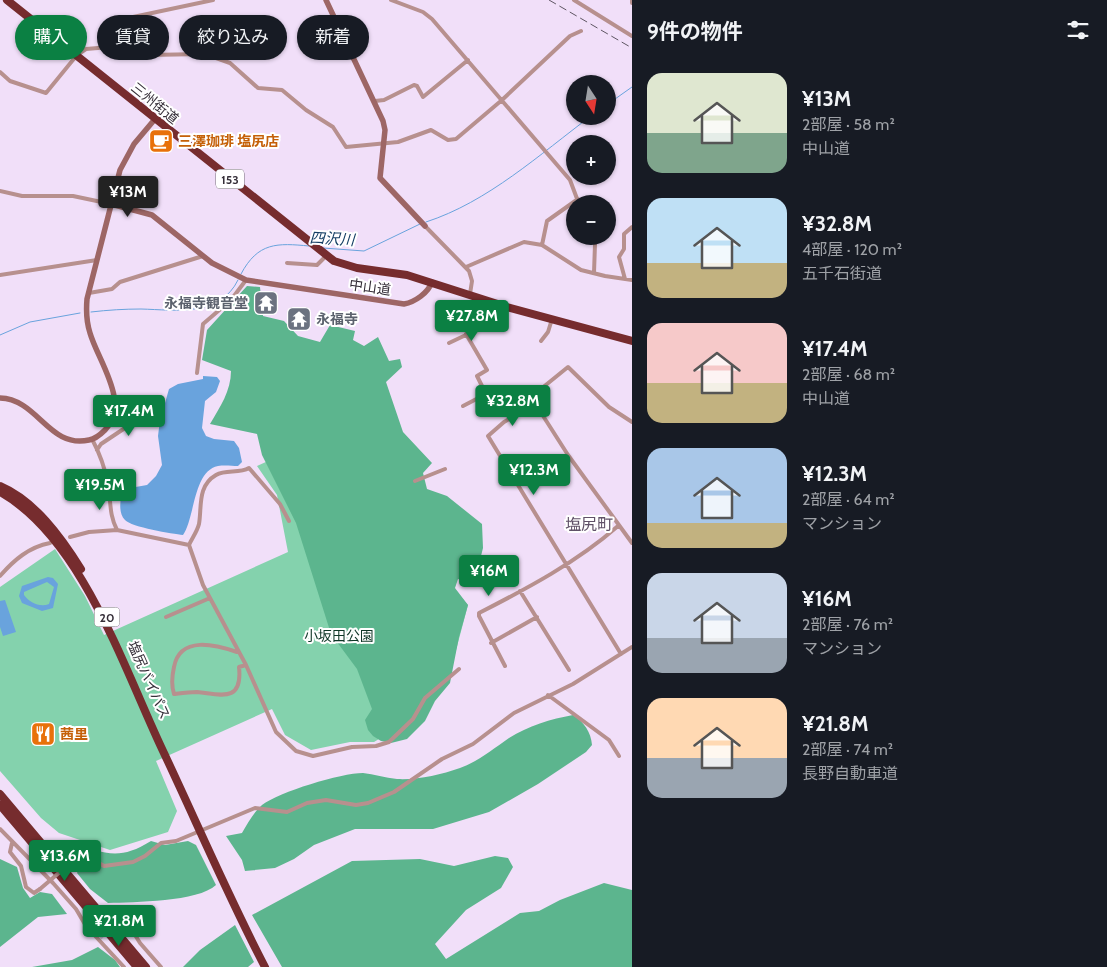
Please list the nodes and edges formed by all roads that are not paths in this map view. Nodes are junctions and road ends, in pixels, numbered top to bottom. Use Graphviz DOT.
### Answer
graph roads {
  1 [pos="7,0"];
  2 [pos="213,0"];
  3 [pos="326,0"];
  4 [pos="391,0"];
  5 [pos="574,0"];
  6 [pos="26,15"];
  7 [pos="142,15"];
  8 [pos="580,31"];
  9 [pos="632,36"];
  10 [pos="169,54"];
  11 [pos="73,60"];
  12 [pos="83,60"];
  13 [pos="468,60"];
  14 [pos="0,72"];
  15 [pos="502,100"];
  16 [pos="375,101"];
  17 [pos="155,119"];
  18 [pos="384,144"];
  19 [pos="0,191"];
  20 [pos="576,195"];
  21 [pos="110,204"];
  22 [pos="566,209"];
  23 [pos="423,223"];
  24 [pos="632,228"];
  25 [pos="595,245"];
  26 [pos="542,246"];
  27 [pos="324,254"];
  28 [pos="203,256"];
  29 [pos="96,260"];
  30 [pos="287,263"];
  31 [pos="466,267"];
  32 [pos="594,273"];
  33 [pos="0,275"];
  34 [pos="244,279"];
  35 [pos="625,279"];
  36 [pos="632,280"];
  37 [pos="432,282"];
  38 [pos="89,293"];
  39 [pos="470,294"];
  40 [pos="552,320"];
  41 [pos="487,325"];
  42 [pos="466,334"];
  43 [pos="540,340"];
  44 [pos="632,341"];
  45 [pos="449,343"];
  46 [pos="197,374"];
  47 [pos="0,398"];
  48 [pos="535,404"];
  49 [pos="463,406"];
  50 [pos="157,421"];
  51 [pos="632,422"];
  52 [pos="92,440"];
  53 [pos="98,450"];
  54 [pos="446,469"];
  55 [pos="415,480"];
  56 [pos="0,486"];
  57 [pos="0,492"];
  58 [pos="288,521"];
  59 [pos="618,526"];
  60 [pos="117,530"];
  61 [pos="70,537"];
  62 [pos="50,543"];
  63 [pos="632,543"];
  64 [pos="189,545"];
  65 [pos="565,564"];
  66 [pos="0,576"];
  67 [pos="520,592"];
  68 [pos="210,598"];
  69 [pos="472,615"];
  70 [pos="479,616"];
  71 [pos="166,617"];
  72 [pos="537,617"];
  73 [pos="492,643"];
  74 [pos="632,647"];
  75 [pos="237,652"];
  76 [pos="621,654"];
  77 [pos="246,665"];
  78 [pos="505,666"];
  79 [pos="460,669"];
  80 [pos="569,670"];
  81 [pos="548,695"];
  82 [pos="619,756"];
  83 [pos="174,774"];
  84 [pos="0,794"];
  85 [pos="0,805"];
  86 [pos="0,829"];
  87 [pos="199,831"];
  88 [pos="12,842"];
  89 [pos="116,922"];
  90 [pos="124,967"];
  91 [pos="137,967"];
  92 [pos="146,967"];
  93 [pos="161,967"];
  94 [pos="265,967"];
  1 -- 6 [label="highway, 三州街道 / 153"];
  2 -- 7 [label="street"];
  3 -- 16 [label="street"];
  4 -- 13 [label="street"];
  5 -- 9 [label="street"];
  8 -- 15 [label="street"];
  10 -- 18 [label="street"];
  11 -- 14 [label="street"];
  12 -- 17 [label="highway, 三州街道 / 153"];
  13 -- 15 [label="street"];
  13 -- 16 [label="street"];
  15 -- 18 [label="street"];
  15 -- 20 [label="street"];
  16 -- 18 [label="street"];
  17 -- 21 [label="street"];
  17 -- 27 [label="highway, 三州街道 / 153"];
  18 -- 23 [label="street"];
  19 -- 21 [label="street, 中山道"];
  21 -- 28 [label="street, 中山道"];
  21 -- 29 [label="street"];
  22 -- 26 [label="street"];
  23 -- 31 [label="street"];
  24 -- 35 [label="street"];
  25 -- 32 [label="street"];
  26 -- 31 [label="street"];
  26 -- 32 [label="street"];
  27 -- 30 [label="street"];
  27 -- 37 [label="highway, 153"];
  28 -- 34 [label="street, 中山道"];
  28 -- 38 [label="street"];
  29 -- 33 [label="street"];
  29 -- 38 [label="street"];
  31 -- 39 [label="street"];
  32 -- 35 [label="street"];
  34 -- 37 [label="street, 中山道"];
  34 -- 46 [label="street"];
  35 -- 36 [label="street"];
  37 -- 39 [label="highway, 153"];
  38 -- 52 [label="street"];
  39 -- 40 [label="highway, 153"];
  40 -- 43 [label="street"];
  40 -- 44 [label="highway, 153"];
  41 -- 42 [label="street"];
  42 -- 45 [label="street"];
  42 -- 49 [label="street"];
  47 -- 52 [label="street"];
  48 -- 51 [label="street"];
  48 -- 59 [label="street"];
  48 -- 65 [label="street"];
  50 -- 53 [label="street"];
  52 -- 53 [label="street"];
  53 -- 60 [label="street"];
  54 -- 55 [label="street"];
  56 -- 83 [label="highway, 塩尻バイパス / 20"];
  57 -- 83 [label="highway, 塩尻バイパス / 20"];
  58 -- 64 [label="street"];
  59 -- 63 [label="street"];
  59 -- 65 [label="street"];
  60 -- 61 [label="street"];
  60 -- 64 [label="street"];
  62 -- 66 [label="street"];
  64 -- 68 [label="street"];
  65 -- 67 [label="street"];
  65 -- 76 [label="street"];
  67 -- 70 [label="street"];
  67 -- 72 [label="street"];
  68 -- 71 [label="street"];
  68 -- 75 [label="street"];
  69 -- 70 [label="street"];
  70 -- 73 [label="street"];
  72 -- 73 [label="street"];
  72 -- 80 [label="street"];
  73 -- 78 [label="street"];
  74 -- 76 [label="street"];
  75 -- 77 [label="street"];
  75 -- 77 [label="street"];
  76 -- 81 [label="street"];
  77 -- 79 [label="street"];
  81 -- 82 [label="street"];
  81 -- 87 [label="street"];
  83 -- 87 [label="highway, 塩尻バイパス / 20"];
  84 -- 92 [label="highway"];
  85 -- 91 [label="highway"];
  86 -- 88 [label="street"];
  87 -- 88 [label="street, bridge"];
  87 -- 94 [label="highway, 塩尻バイパス / 20"];
  88 -- 90 [label="street"];
  89 -- 93 [label="street"];
}
